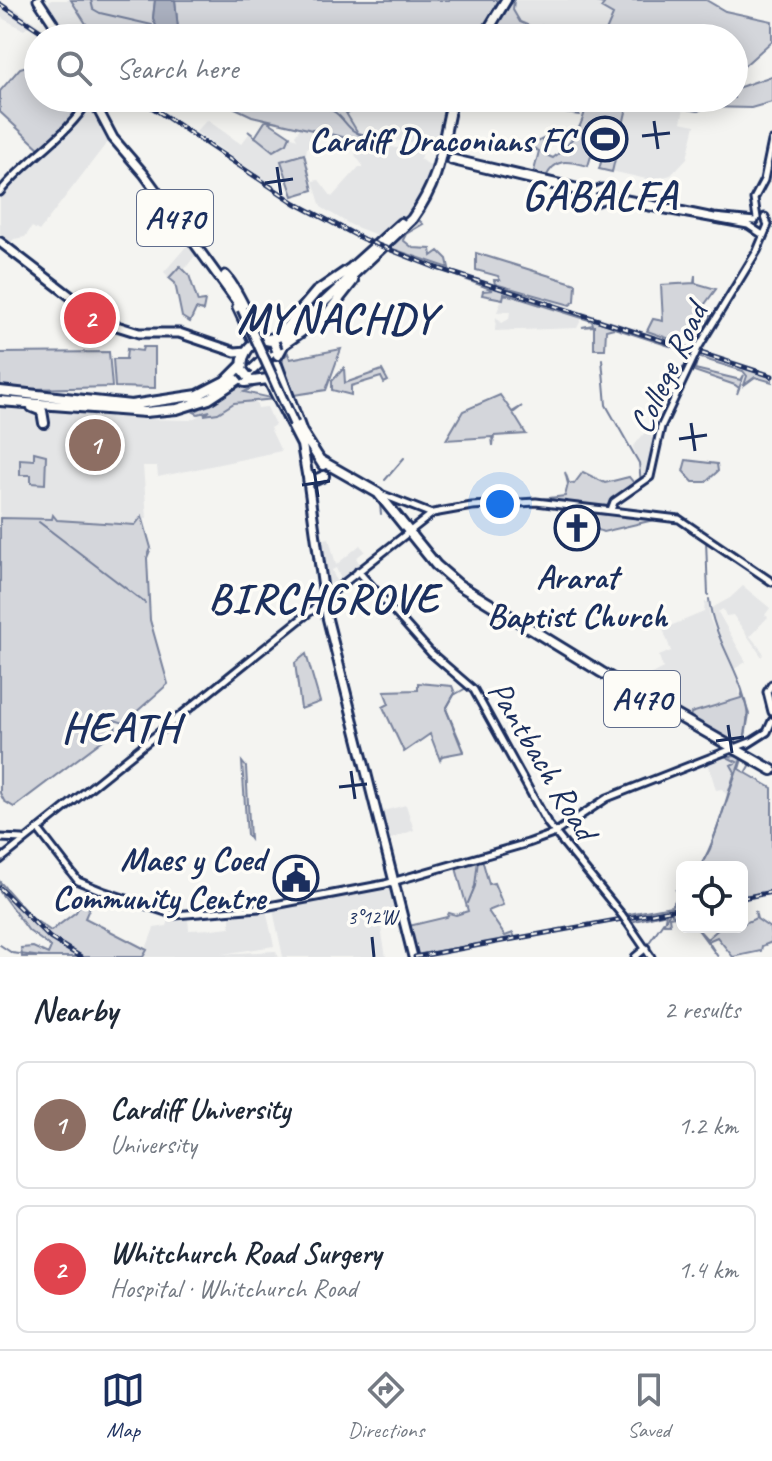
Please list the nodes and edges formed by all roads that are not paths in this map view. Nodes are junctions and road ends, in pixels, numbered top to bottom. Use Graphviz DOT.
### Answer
graph roads {
  1 [pos="38,0"];
  2 [pos="508,0"];
  3 [pos="54,24"];
  4 [pos="492,24"];
  5 [pos="84,112"];
  6 [pos="97,112"];
  7 [pos="448,112"];
  8 [pos="449,112"];
  9 [pos="772,141"];
  10 [pos="451,160"];
  11 [pos="0,192"];
  12 [pos="593,193"];
  13 [pos="606,197"];
  14 [pos="756,217"];
  15 [pos="413,219"];
  16 [pos="765,226"];
  17 [pos="0,242"];
  18 [pos="221,275"];
  19 [pos="290,340"];
  20 [pos="273,345"];
  21 [pos="248,350"];
  22 [pos="235,352"];
  23 [pos="277,365"];
  24 [pos="245,372"];
  25 [pos="264,376"];
  26 [pos="280,377"];
  27 [pos="198,395"];
  28 [pos="0,398"];
  29 [pos="282,407"];
  30 [pos="136,413"];
  31 [pos="44,423"];
  32 [pos="295,423"];
  33 [pos="302,432"];
  34 [pos="302,445"];
  35 [pos="320,460"];
  36 [pos="307,474"];
  37 [pos="323,477"];
  38 [pos="376,494"];
  39 [pos="310,498"];
  40 [pos="611,510"];
  41 [pos="432,514"];
  42 [pos="408,532"];
  43 [pos="358,571"];
  44 [pos="772,582"];
  45 [pos="324,600"];
  46 [pos="772,684"];
  47 [pos="772,712"];
  48 [pos="772,721"];
  49 [pos="734,750"];
  50 [pos="772,771"];
  51 [pos="38,829"];
  52 [pos="554,833"];
  53 [pos="0,838"];
  54 [pos="24,839"];
  55 [pos="0,860"];
  56 [pos="394,882"];
  57 [pos="646,948"];
  58 [pos="413,955"];
  59 [pos="635,957"];
  60 [pos="651,957"];
  1 -- 3 [label="main road"];
  2 -- 4 [label="highway"];
  5 -- 11 [label="street"];
  6 -- 18 [label="main road, A470"];
  7 -- 15 [label="highway"];
  8 -- 15 [label="highway"];
  9 -- 14 [label="street"];
  10 -- 12 [label="street"];
  12 -- 13 [label="street"];
  12 -- 13 [label="street"];
  13 -- 14 [label="street"];
  13 -- 16 [label="street"];
  14 -- 16 [label="street"];
  14 -- 16 [label="street"];
  15 -- 19 [label="highway"];
  15 -- 20 [label="highway"];
  15 -- 30 [label="highway"];
  16 -- 40 [label="street, College Road, bridge"];
  17 -- 22 [label="main road"];
  18 -- 20 [label="main road"];
  18 -- 21 [label="main road"];
  18 -- 32 [label="main road, A470, bridge"];
  19 -- 20 [label="highway"];
  19 -- 26 [label="highway"];
  20 -- 21 [label="highway"];
  20 -- 23 [label="highway"];
  21 -- 22 [label="main road"];
  21 -- 24 [label="highway"];
  22 -- 24 [label="main road"];
  23 -- 25 [label="highway"];
  23 -- 26 [label="highway"];
  24 -- 25 [label="highway"];
  24 -- 27 [label="highway"];
  24 -- 29 [label="highway"];
  24 -- 30 [label="highway"];
  25 -- 29 [label="highway"];
  26 -- 33 [label="highway"];
  27 -- 28 [label="highway"];
  27 -- 30 [label="highway"];
  28 -- 30 [label="highway"];
  28 -- 31 [label="highway"];
  29 -- 34 [label="highway"];
  32 -- 33 [label="main road, A470"];
  32 -- 34 [label="main road, A470"];
  33 -- 35 [label="highway, A470"];
  34 -- 36 [label="highway, A470"];
  35 -- 37 [label="highway, A470"];
  35 -- 38 [label="highway, A470"];
  36 -- 37 [label="highway, A470"];
  36 -- 39 [label="main road"];
  37 -- 38 [label="highway, A470"];
  37 -- 39 [label="main road"];
  38 -- 41 [label="street"];
  38 -- 42 [label="highway, A470"];
  39 -- 45 [label="main road"];
  40 -- 41 [label="street"];
  40 -- 44 [label="street"];
  41 -- 42 [label="street"];
  42 -- 43 [label="street"];
  42 -- 49 [label="highway, A470"];
  43 -- 45 [label="street"];
  43 -- 52 [label="street, Pantbach Road"];
  45 -- 51 [label="street"];
  45 -- 56 [label="main road"];
  46 -- 47 [label="street"];
  48 -- 49 [label="street"];
  49 -- 50 [label="highway, A470"];
  49 -- 52 [label="street"];
  51 -- 54 [label="street"];
  51 -- 56 [label="street"];
  52 -- 56 [label="street"];
  52 -- 57 [label="street, Pantbach Road, bridge"];
  53 -- 54 [label="street"];
  54 -- 55 [label="street"];
  56 -- 58 [label="main road"];
  57 -- 59 [label="street"];
  57 -- 60 [label="street, Pantbach Road"];
}
